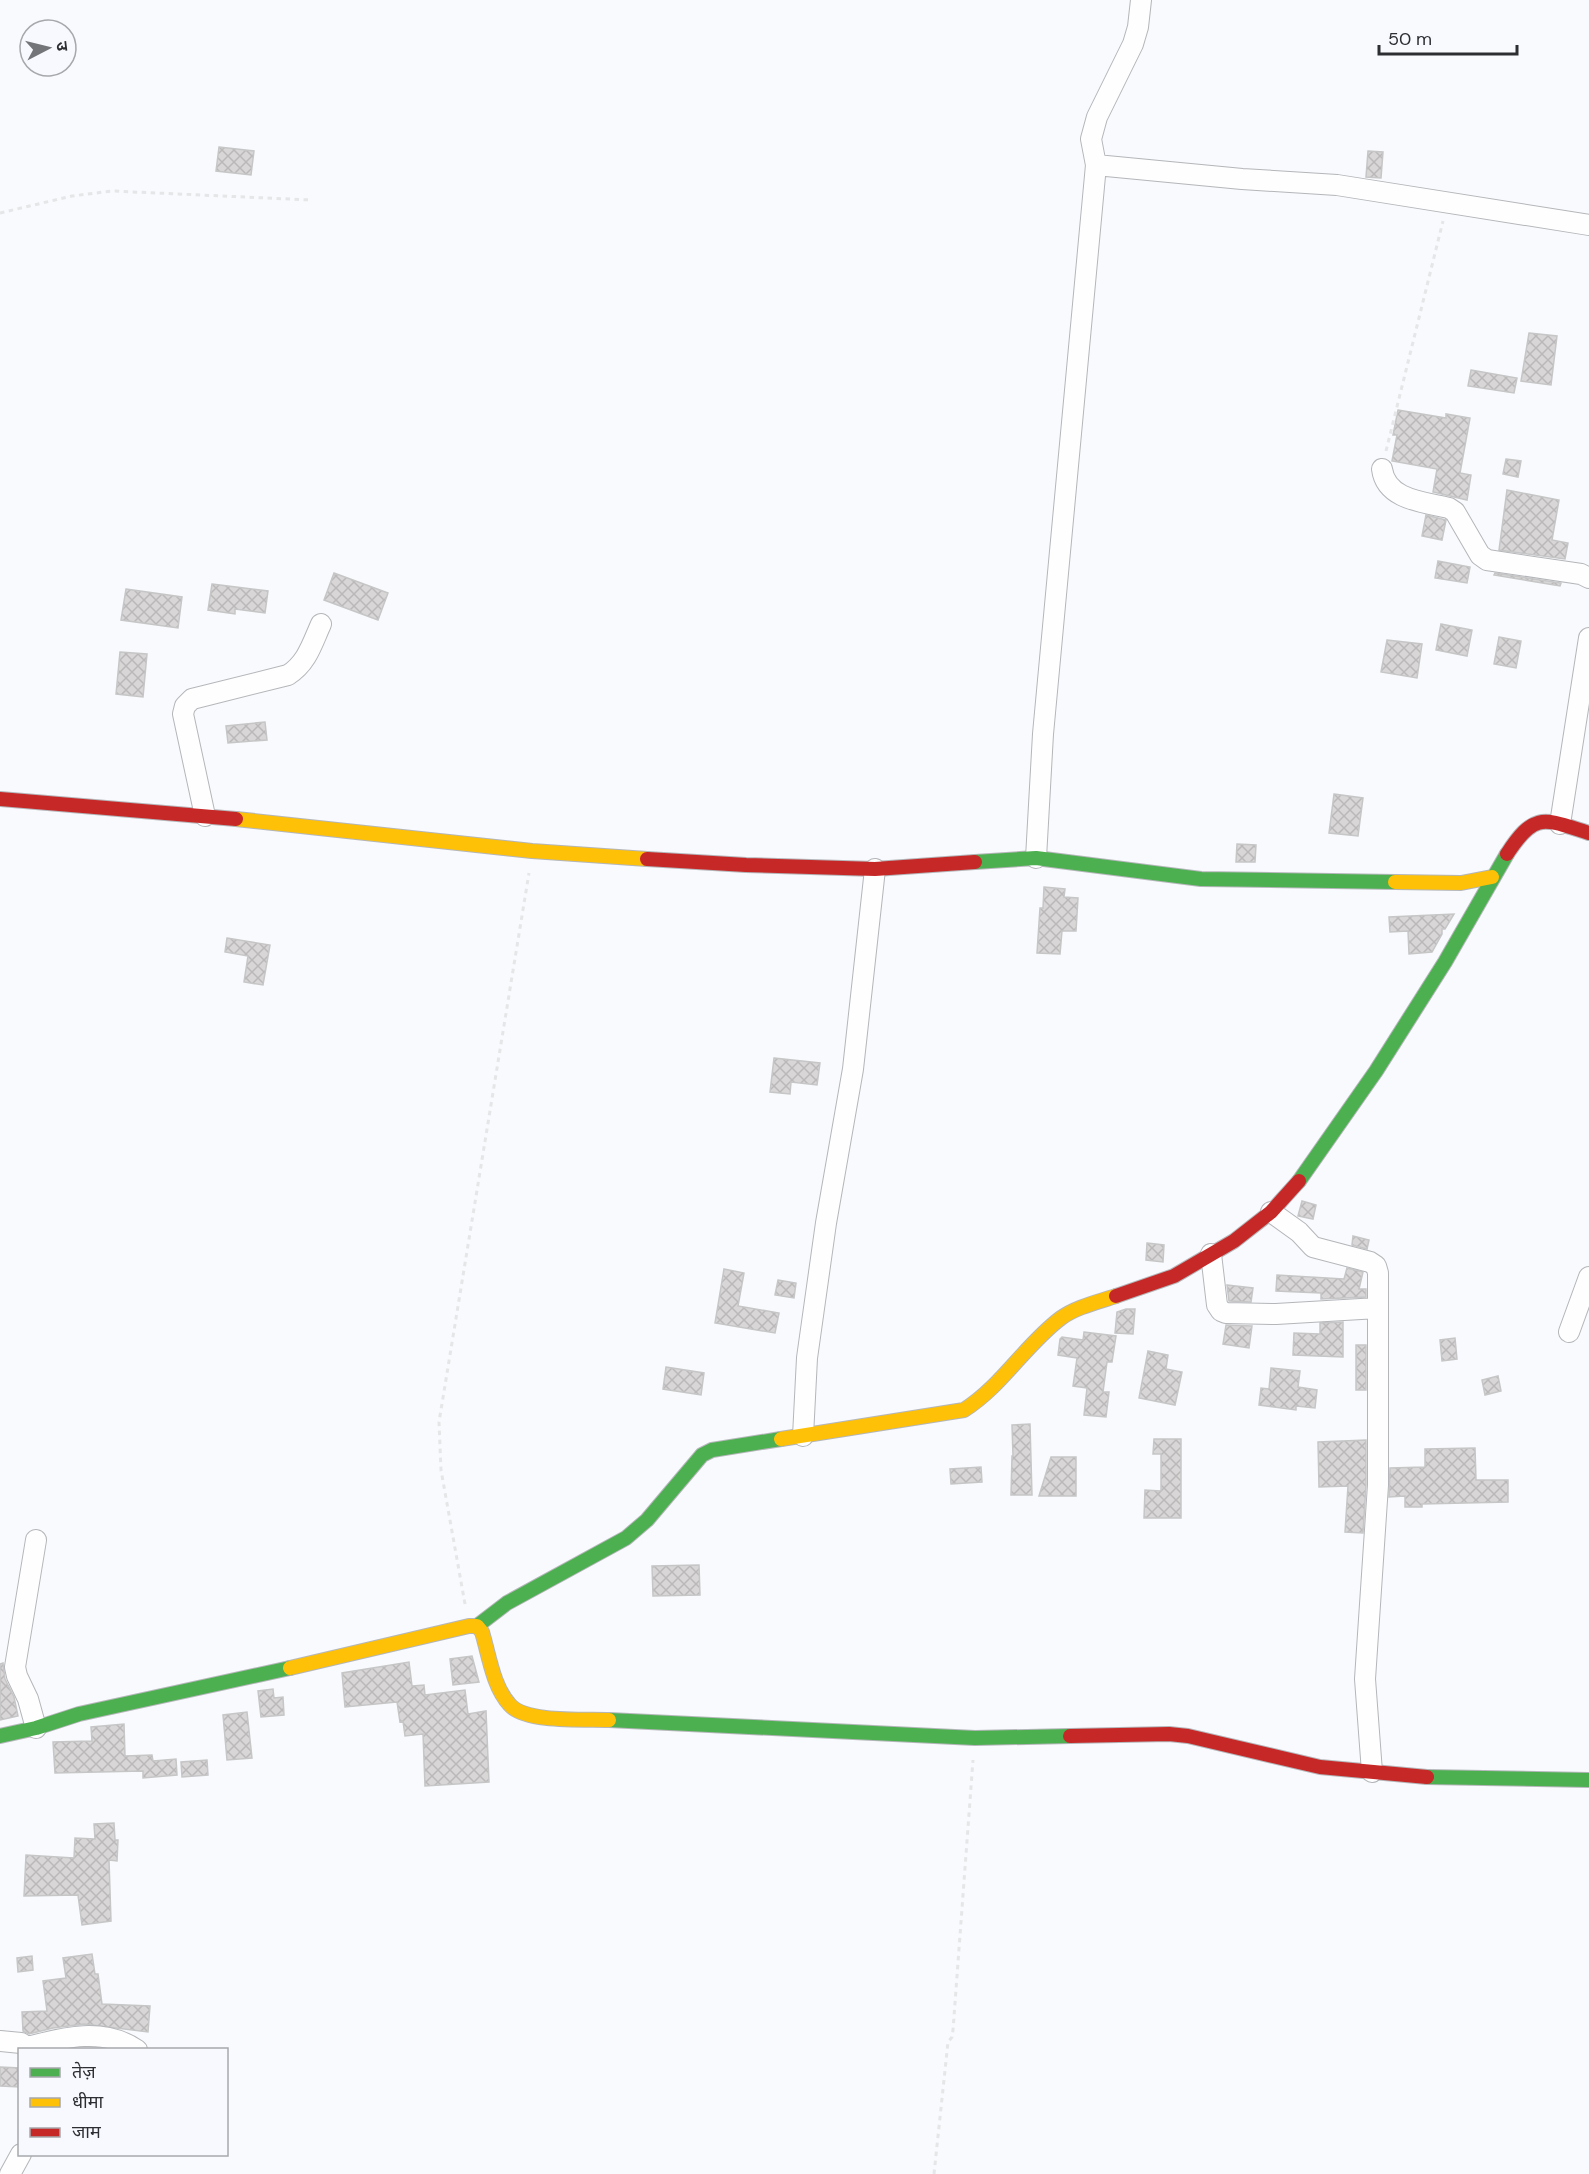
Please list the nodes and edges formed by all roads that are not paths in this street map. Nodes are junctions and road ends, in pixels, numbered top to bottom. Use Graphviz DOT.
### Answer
graph roads {
  1 [pos="1141,0"];
  2 [pos="1096,165"];
  3 [pos="1589,225"];
  4 [pos="1382,469"];
  5 [pos="1589,578"];
  6 [pos="321,624"];
  7 [pos="1589,638"];
  8 [pos="0,799"];
  9 [pos="198,816"];
  10 [pos="1560,824"];
  11 [pos="1589,833"];
  12 [pos="1036,858"];
  13 [pos="875,869"];
  14 [pos="1492,877"];
  15 [pos="1271,1212"];
  16 [pos="1211,1254"];
  17 [pos="1589,1277"];
  18 [pos="1377,1308"];
  19 [pos="1569,1332"];
  20 [pos="803,1436"];
  21 [pos="36,1540"];
  22 [pos="473,1626"];
  23 [pos="36,1728"];
  24 [pos="0,1736"];
  25 [pos="1372,1772"];
  26 [pos="1589,1780"];
  27 [pos="0,2041"];
  28 [pos="30,2048"];
  29 [pos="134,2048"];
  30 [pos="20,2156"];
  31 [pos="10,2174"];
  1 -- 2 [label="street"];
  2 -- 3 [label="street"];
  2 -- 12 [label="street"];
  4 -- 5 [label="street"];
  6 -- 9 [label="street"];
  7 -- 10 [label="street"];
  8 -- 9 [label="street"];
  9 -- 13 [label="street"];
  10 -- 11 [label="street"];
  10 -- 14 [label="street"];
  12 -- 13 [label="street"];
  12 -- 14 [label="street"];
  13 -- 20 [label="street"];
  14 -- 15 [label="street"];
  15 -- 16 [label="street"];
  15 -- 18 [label="street"];
  16 -- 18 [label="street"];
  16 -- 20 [label="street"];
  17 -- 19 [label="street"];
  18 -- 25 [label="street"];
  20 -- 22 [label="street"];
  21 -- 23 [label="street"];
  22 -- 23 [label="street"];
  22 -- 25 [label="street"];
  23 -- 24 [label="street"];
  25 -- 26 [label="street"];
  27 -- 28 [label="street"];
  28 -- 29 [label="street"];
  30 -- 31 [label="street"];
}
